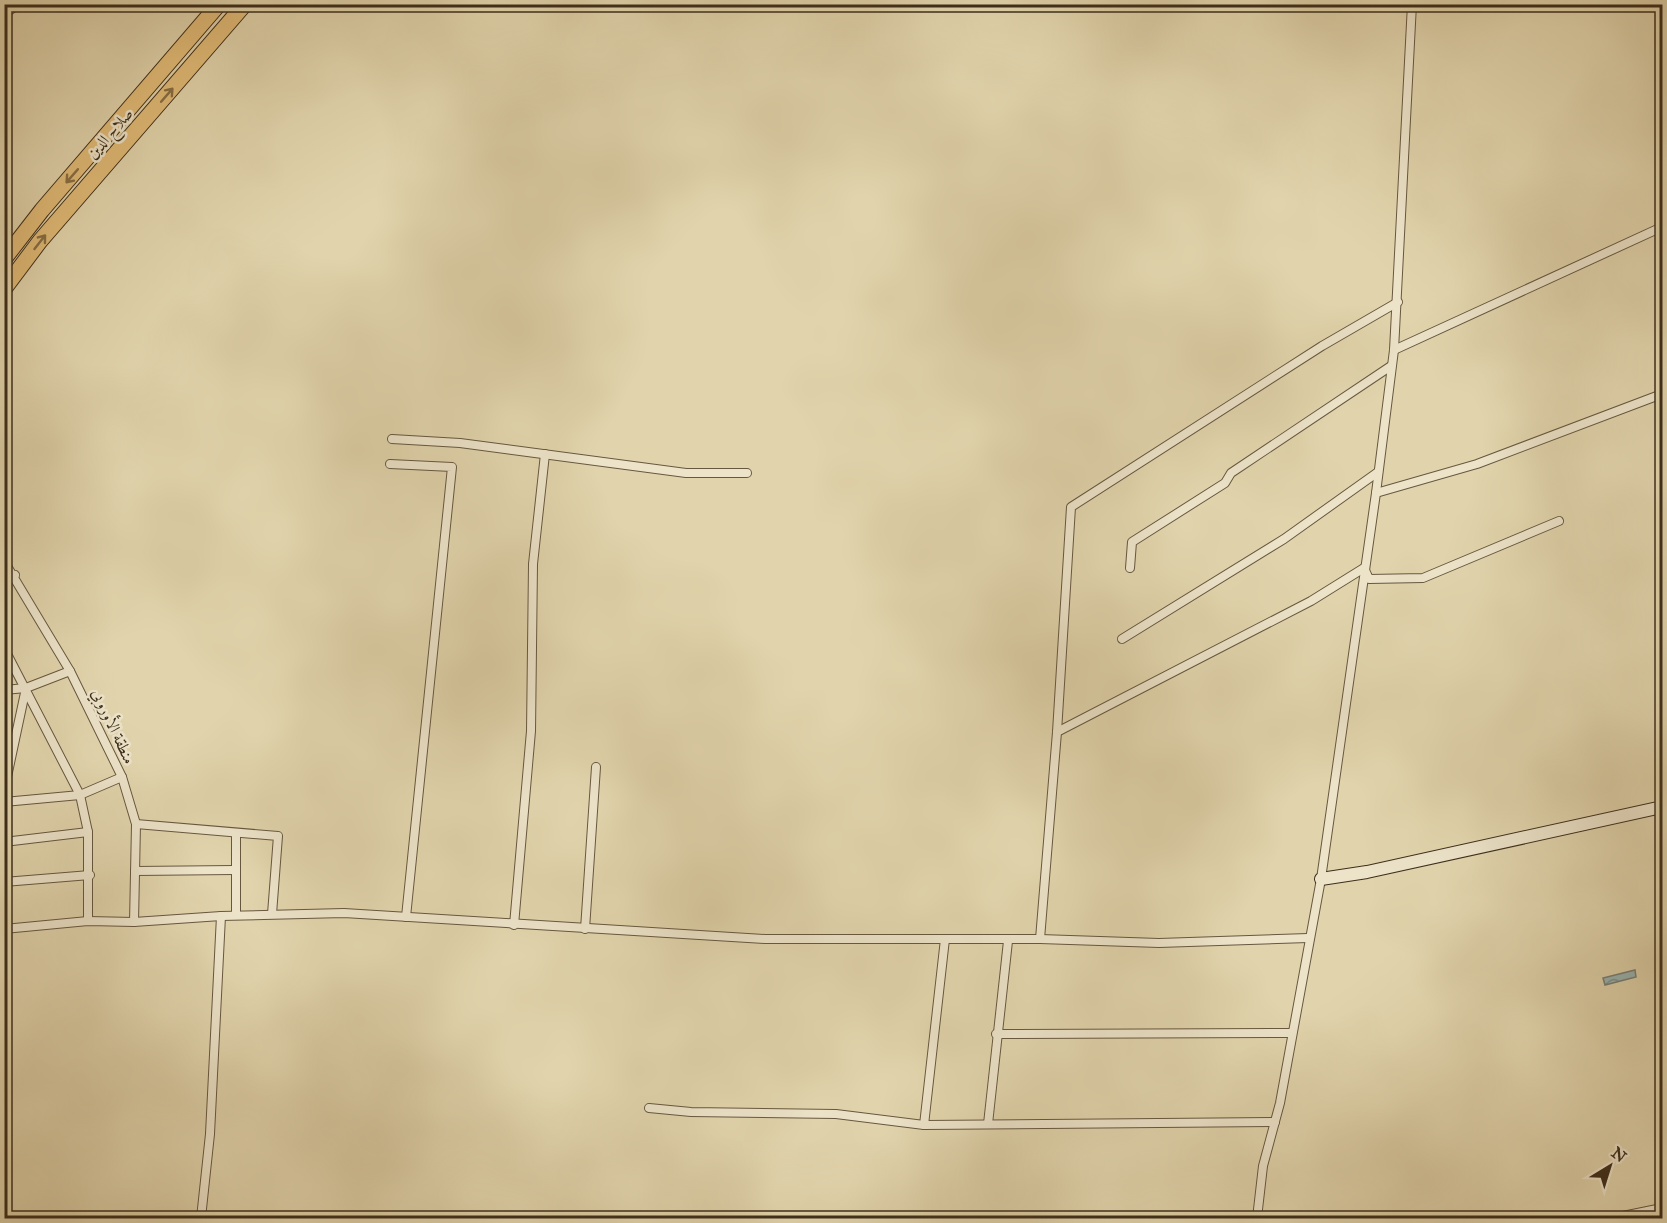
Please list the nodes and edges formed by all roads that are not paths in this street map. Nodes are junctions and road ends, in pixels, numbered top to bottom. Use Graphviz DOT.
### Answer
graph roads {
  1 [pos="18,4"];
  2 [pos="219,4"];
  3 [pos="245,4"];
  4 [pos="1412,4"];
  5 [pos="4,14"];
  6 [pos="201,26"];
  7 [pos="212,43"];
  8 [pos="1662,227"];
  9 [pos="4,259"];
  10 [pos="4,289"];
  11 [pos="1398,302"];
  12 [pos="1394,350"];
  13 [pos="1391,366"];
  14 [pos="1662,394"];
  15 [pos="392,439"];
  16 [pos="545,454"];
  17 [pos="390,464"];
  18 [pos="1378,472"];
  19 [pos="747,473"];
  20 [pos="1376,493"];
  21 [pos="1559,521"];
  22 [pos="4,561"];
  23 [pos="1130,568"];
  24 [pos="1364,568"];
  25 [pos="15,575"];
  26 [pos="4,582"];
  27 [pos="1122,639"];
  28 [pos="5,649"];
  29 [pos="70,671"];
  30 [pos="26,688"];
  31 [pos="4,690"];
  32 [pos="15,731"];
  33 [pos="1057,732"];
  34 [pos="4,734"];
  35 [pos="596,767"];
  36 [pos="122,777"];
  37 [pos="4,791"];
  38 [pos="80,795"];
  39 [pos="4,802"];
  40 [pos="1662,807"];
  41 [pos="136,824"];
  42 [pos="88,832"];
  43 [pos="236,833"];
  44 [pos="4,842"];
  45 [pos="234,870"];
  46 [pos="135,871"];
  47 [pos="90,875"];
  48 [pos="1320,879"];
  49 [pos="4,882"];
  50 [pos="272,914"];
  51 [pos="236,915"];
  52 [pos="221,916"];
  53 [pos="406,917"];
  54 [pos="88,921"];
  55 [pos="134,922"];
  56 [pos="514,925"];
  57 [pos="4,929"];
  58 [pos="585,929"];
  59 [pos="1308,938"];
  60 [pos="945,939"];
  61 [pos="1041,939"];
  62 [pos="1008,941"];
  63 [pos="1292,1033"];
  64 [pos="996,1034"];
  65 [pos="649,1108"];
  66 [pos="1275,1122"];
  67 [pos="988,1124"];
  68 [pos="924,1125"];
  69 [pos="1662,1208"];
  70 [pos="201,1218"];
  71 [pos="1257,1218"];
  72 [pos="1613,1218"];
  1 -- 5 [label="street"];
  2 -- 6 [label="highway, صلاح الدين"];
  3 -- 7 [label="highway, صلاح الدين"];
  4 -- 11 [label="street"];
  6 -- 7 [label="highway"];
  6 -- 9 [label="highway, صلاح الدين, one-way"];
  10 -- 7 [label="highway, صلاح الدين, one-way"];
  8 -- 12 [label="street"];
  11 -- 12 [label="street"];
  11 -- 33 [label="street"];
  12 -- 13 [label="street"];
  13 -- 18 [label="street"];
  13 -- 23 [label="street"];
  14 -- 20 [label="street"];
  15 -- 16 [label="street"];
  16 -- 19 [label="street"];
  16 -- 56 [label="street"];
  17 -- 53 [label="street"];
  18 -- 20 [label="street"];
  18 -- 27 [label="street"];
  20 -- 24 [label="street"];
  21 -- 24 [label="street"];
  22 -- 25 [label="street, منطقة الأوروبي"];
  24 -- 33 [label="street"];
  24 -- 48 [label="street"];
  25 -- 26 [label="street"];
  25 -- 29 [label="street, منطقة الأوروبي"];
  28 -- 30 [label="street"];
  29 -- 30 [label="street"];
  29 -- 36 [label="street, منطقة الأوروبي"];
  30 -- 31 [label="street"];
  30 -- 32 [label="street"];
  30 -- 38 [label="street"];
  32 -- 34 [label="street"];
  32 -- 37 [label="street"];
  33 -- 61 [label="street"];
  35 -- 58 [label="street"];
  36 -- 38 [label="street"];
  36 -- 41 [label="street, منطقة الأوروبي"];
  38 -- 39 [label="street"];
  38 -- 42 [label="street"];
  40 -- 48 [label="street"];
  41 -- 43 [label="street"];
  41 -- 46 [label="street, منطقة الأوروبي"];
  42 -- 44 [label="street"];
  42 -- 47 [label="street"];
  43 -- 45 [label="street"];
  43 -- 50 [label="street"];
  45 -- 46 [label="street"];
  45 -- 51 [label="street"];
  46 -- 55 [label="street, منطقة الأوروبي"];
  47 -- 49 [label="street"];
  47 -- 54 [label="street"];
  48 -- 59 [label="street"];
  50 -- 51 [label="street"];
  50 -- 53 [label="street"];
  51 -- 52 [label="street"];
  52 -- 55 [label="street"];
  52 -- 70 [label="street"];
  53 -- 56 [label="street"];
  54 -- 55 [label="street"];
  54 -- 57 [label="street"];
  56 -- 58 [label="street"];
  58 -- 60 [label="street"];
  59 -- 61 [label="street"];
  59 -- 63 [label="street"];
  60 -- 62 [label="street"];
  60 -- 68 [label="street"];
  61 -- 62 [label="street"];
  62 -- 64 [label="street"];
  63 -- 64 [label="street"];
  63 -- 66 [label="street"];
  64 -- 67 [label="street"];
  65 -- 68 [label="street"];
  66 -- 67 [label="street"];
  66 -- 71 [label="street"];
  67 -- 68 [label="street"];
  69 -- 72 [label="street"];
}
